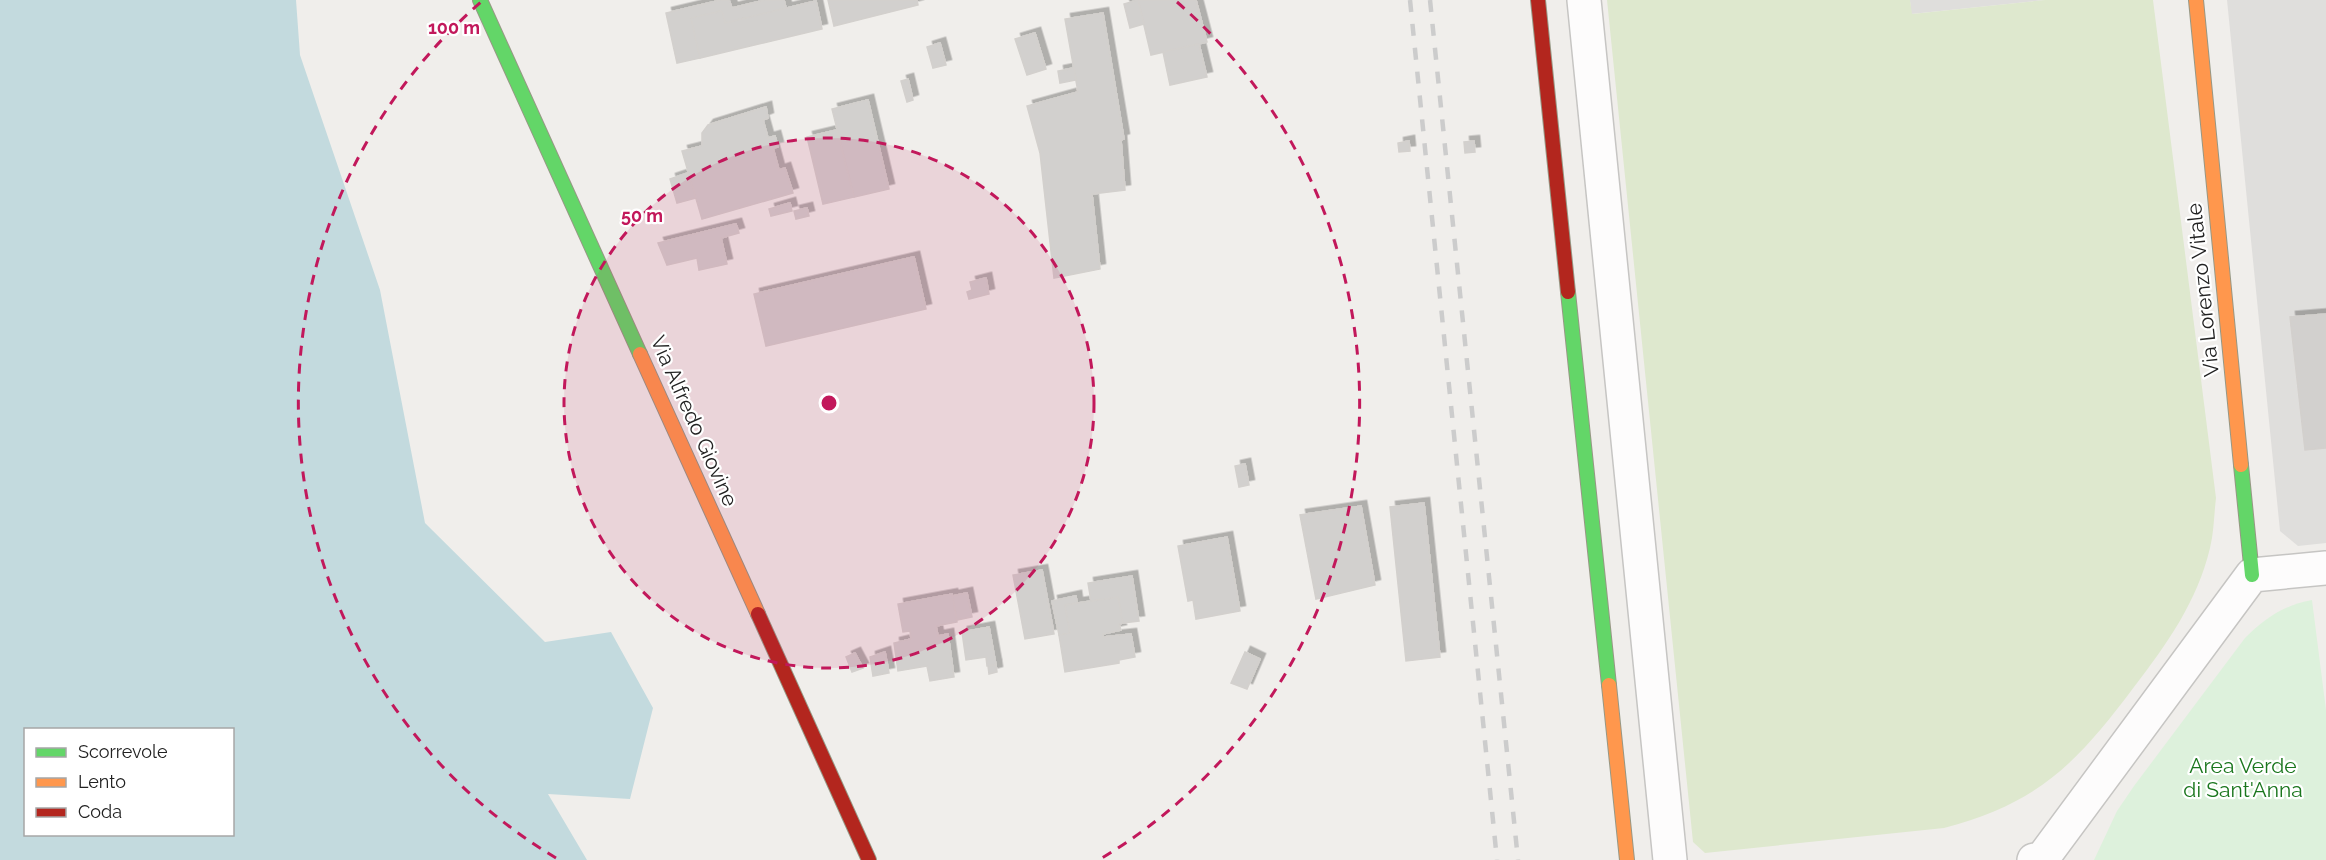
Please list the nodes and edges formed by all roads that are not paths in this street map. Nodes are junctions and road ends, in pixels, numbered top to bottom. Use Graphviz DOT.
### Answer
graph roads {
  1 [pos="480,0"];
  2 [pos="1538,0"];
  3 [pos="1584,0"];
  4 [pos="2196,0"];
  5 [pos="2326,568"];
  6 [pos="2252,575"];
  7 [pos="869,860"];
  8 [pos="1627,860"];
  9 [pos="1670,860"];
  10 [pos="2039,860"];
  1 -- 7 [label="street, Via Alfredo Giovine"];
  2 -- 8 [label="street"];
  3 -- 9 [label="street"];
  4 -- 6 [label="street, Via Lorenzo Vitale"];
  5 -- 6 [label="street"];
  6 -- 10 [label="street"];
}
